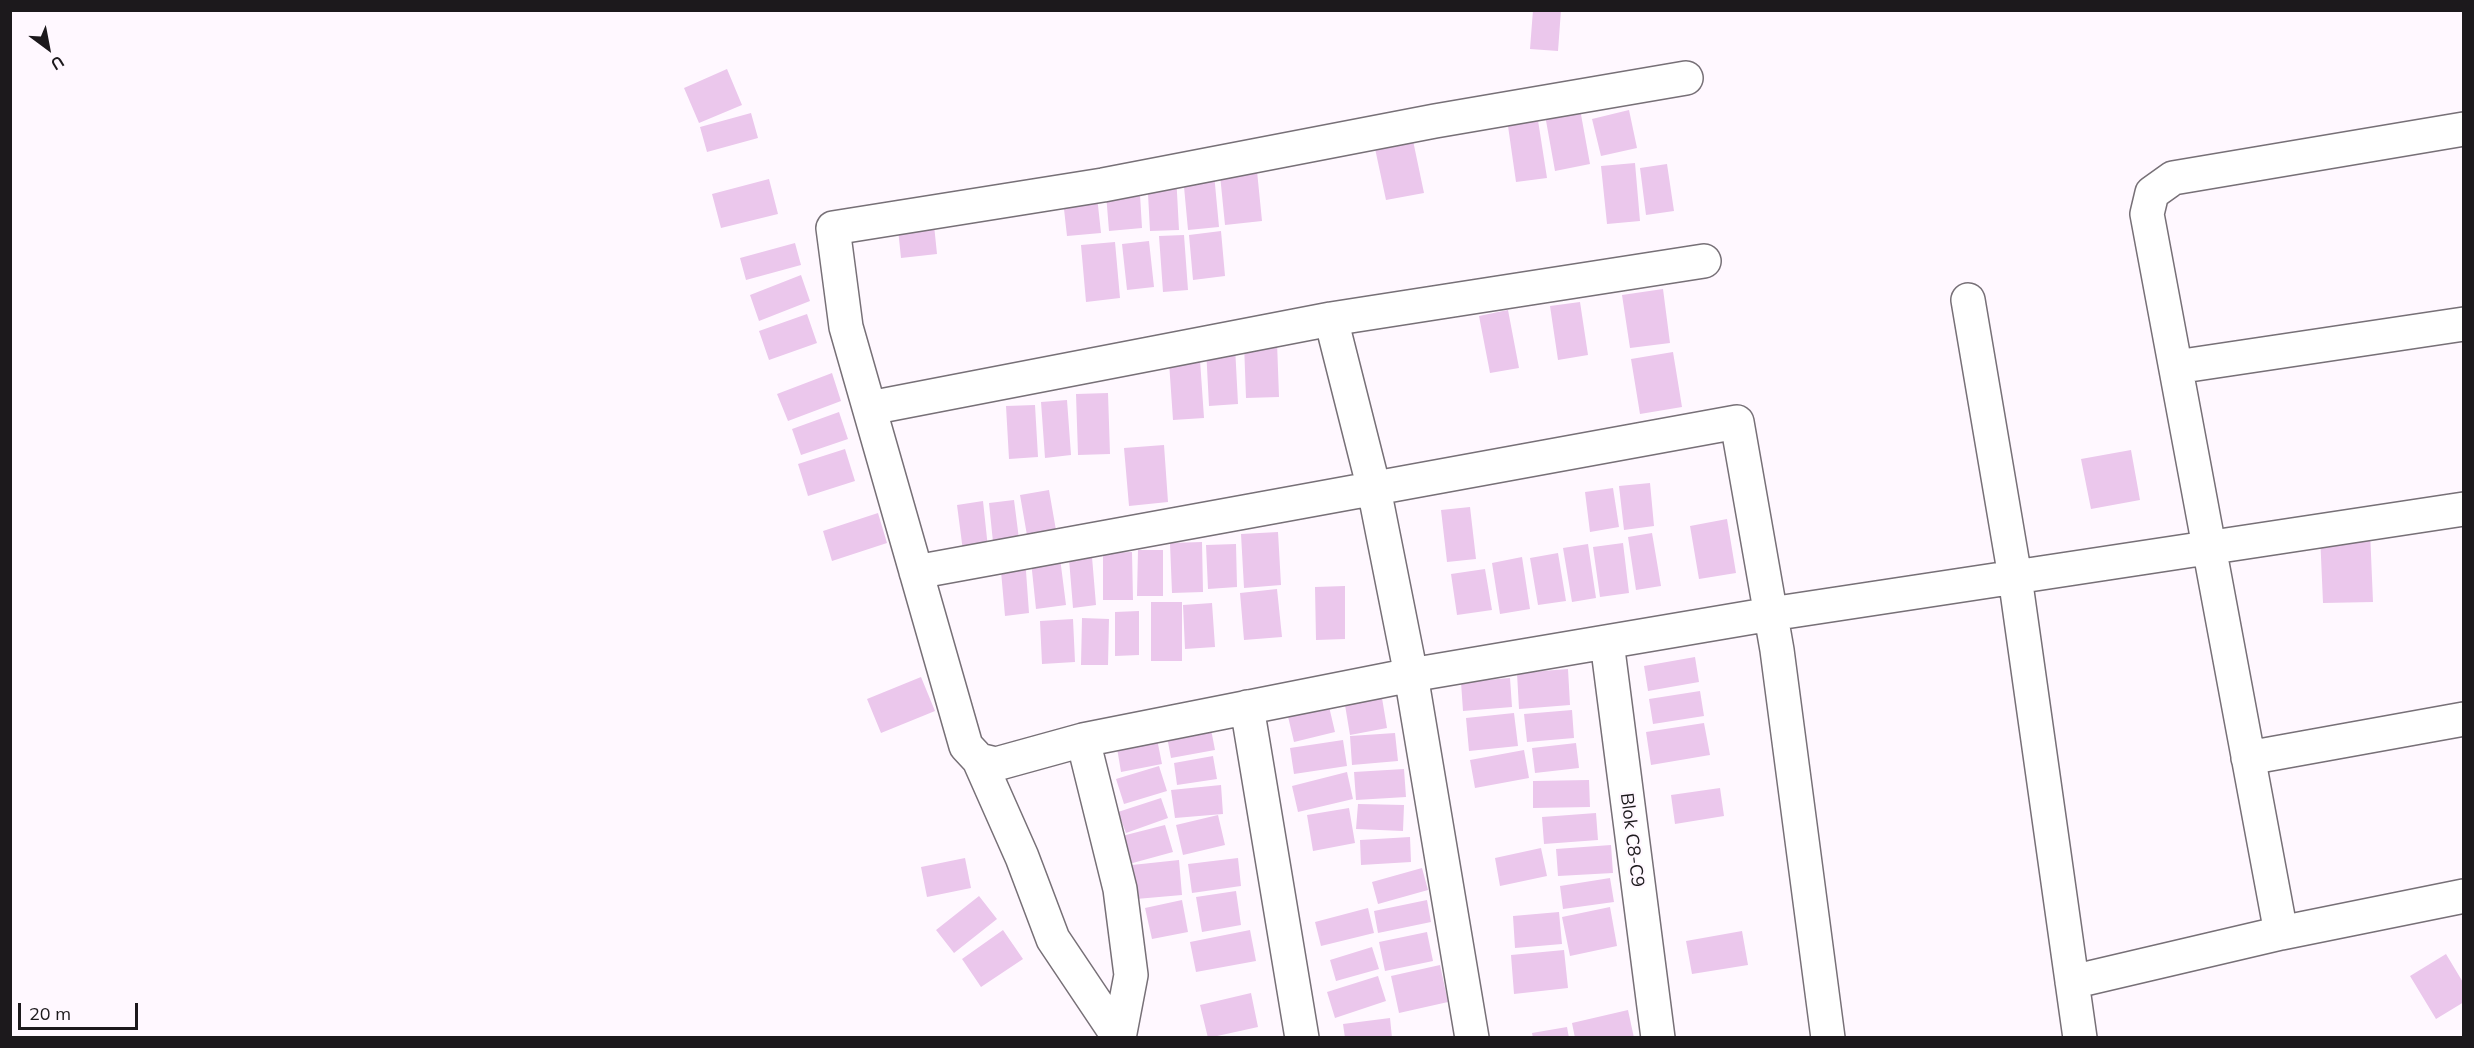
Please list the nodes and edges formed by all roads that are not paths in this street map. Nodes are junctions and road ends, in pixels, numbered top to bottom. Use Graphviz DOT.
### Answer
graph roads {
  1 [pos="1686,78"];
  2 [pos="2463,129"];
  3 [pos="1704,261"];
  4 [pos="1968,300"];
  5 [pos="1331,319"];
  6 [pos="2463,324"];
  7 [pos="2176,367"];
  8 [pos="870,408"];
  9 [pos="1374,489"];
  10 [pos="2463,509"];
  11 [pos="2209,548"];
  12 [pos="916,572"];
  13 [pos="2015,577"];
  14 [pos="1771,614"];
  15 [pos="1607,642"];
  16 [pos="1411,675"];
  17 [pos="1247,707"];
  18 [pos="2463,719"];
  19 [pos="1083,740"];
  20 [pos="2248,758"];
  21 [pos="979,760"];
  22 [pos="2463,896"];
  23 [pos="2281,933"];
  24 [pos="2072,982"];
  25 [pos="1118,1037"];
  26 [pos="1302,1038"];
  27 [pos="1472,1038"];
  28 [pos="1658,1038"];
  29 [pos="1828,1038"];
  30 [pos="2080,1038"];
  1 -- 8 [label="street"];
  2 -- 7 [label="street"];
  3 -- 5 [label="street"];
  4 -- 13 [label="street"];
  5 -- 8 [label="street"];
  5 -- 9 [label="street"];
  6 -- 7 [label="street"];
  7 -- 11 [label="street"];
  8 -- 12 [label="street"];
  9 -- 12 [label="street"];
  9 -- 14 [label="street"];
  9 -- 16 [label="street"];
  10 -- 11 [label="street"];
  11 -- 13 [label="street"];
  11 -- 20 [label="street"];
  12 -- 21 [label="street"];
  13 -- 14 [label="street"];
  13 -- 24 [label="street"];
  14 -- 15 [label="street"];
  14 -- 29 [label="street"];
  15 -- 16 [label="street"];
  15 -- 28 [label="street, Blok C8-C9"];
  16 -- 17 [label="street"];
  16 -- 27 [label="street"];
  17 -- 19 [label="street"];
  17 -- 26 [label="street"];
  18 -- 20 [label="street"];
  19 -- 21 [label="street"];
  19 -- 25 [label="street"];
  20 -- 23 [label="street"];
  21 -- 25 [label="street"];
  22 -- 23 [label="street"];
  23 -- 24 [label="street"];
  24 -- 30 [label="street"];
}
